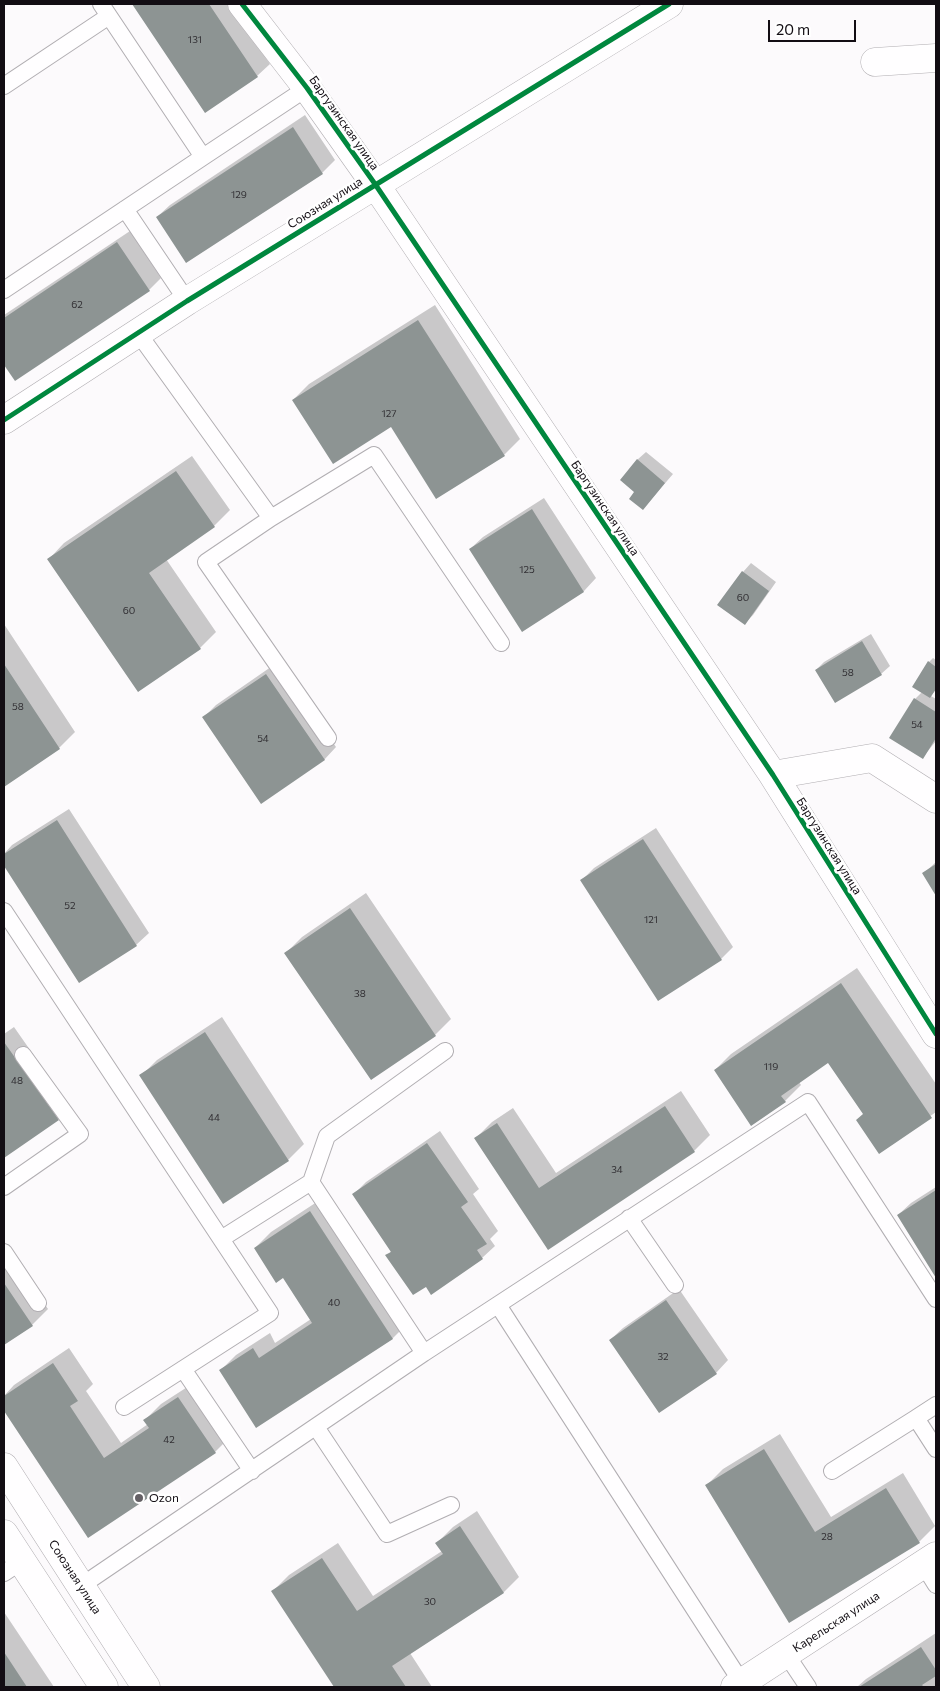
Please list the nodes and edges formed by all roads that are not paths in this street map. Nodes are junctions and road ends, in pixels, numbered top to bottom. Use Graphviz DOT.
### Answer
graph roads {
  1 [pos="242,4"];
  2 [pos="664,7"];
  3 [pos="105,10"];
  4 [pos="936,58"];
  5 [pos="875,62"];
  6 [pos="4,86"];
  7 [pos="307,88"];
  8 [pos="203,157"];
  9 [pos="375,184"];
  10 [pos="125,209"];
  11 [pos="4,290"];
  12 [pos="187,301"];
  13 [pos="138,333"];
  14 [pos="7,411"];
  15 [pos="271,518"];
  16 [pos="501,643"];
  17 [pos="328,738"];
  18 [pos="773,775"];
  19 [pos="936,799"];
  20 [pos="4,911"];
  21 [pos="936,1034"];
  22 [pos="445,1051"];
  23 [pos="24,1055"];
  24 [pos="311,1182"];
  25 [pos="4,1187"];
  26 [pos="629,1218"];
  27 [pos="221,1239"];
  28 [pos="4,1252"];
  29 [pos="675,1285"];
  30 [pos="936,1298"];
  31 [pos="38,1303"];
  32 [pos="498,1305"];
  33 [pos="424,1353"];
  34 [pos="183,1369"];
  35 [pos="936,1405"];
  36 [pos="124,1408"];
  37 [pos="916,1418"];
  38 [pos="316,1427"];
  39 [pos="936,1449"];
  40 [pos="4,1467"];
  41 [pos="832,1470"];
  42 [pos="252,1471"];
  43 [pos="451,1505"];
  44 [pos="4,1534"];
  45 [pos="13,1567"];
  46 [pos="932,1568"];
  47 [pos="81,1586"];
  48 [pos="786,1654"];
  49 [pos="738,1685"];
  50 [pos="104,1687"];
  51 [pos="146,1687"];
  52 [pos="808,1687"];
  1 -- 7 [label="street, Баргузинская улица"];
  2 -- 9 [label="street, Союзная улица"];
  3 -- 6 [label="lane"];
  3 -- 8 [label="lane"];
  4 -- 5 [label="street"];
  7 -- 8 [label="lane"];
  7 -- 9 [label="street, Баргузинская улица"];
  8 -- 10 [label="lane"];
  9 -- 12 [label="street, Союзная улица"];
  9 -- 18 [label="street, Баргузинская улица"];
  10 -- 11 [label="lane"];
  10 -- 12 [label="lane"];
  12 -- 13 [label="street, Союзная улица"];
  13 -- 14 [label="street, Союзная улица"];
  13 -- 15 [label="lane"];
  15 -- 16 [label="lane"];
  15 -- 17 [label="lane"];
  18 -- 19 [label="street"];
  18 -- 21 [label="street, Баргузинская улица"];
  20 -- 27 [label="lane"];
  22 -- 24 [label="lane"];
  23 -- 25 [label="lane"];
  24 -- 27 [label="lane"];
  24 -- 33 [label="lane"];
  26 -- 29 [label="lane"];
  26 -- 30 [label="lane"];
  26 -- 32 [label="lane"];
  27 -- 34 [label="lane"];
  28 -- 31 [label="lane"];
  32 -- 33 [label="lane"];
  32 -- 49 [label="lane"];
  33 -- 38 [label="lane"];
  34 -- 36 [label="lane"];
  34 -- 42 [label="lane"];
  35 -- 37 [label="lane"];
  37 -- 39 [label="lane"];
  37 -- 41 [label="lane"];
  38 -- 42 [label="lane"];
  38 -- 43 [label="lane"];
  40 -- 47 [label="street, Союзная улица"];
  42 -- 47 [label="lane"];
  44 -- 45 [label="street"];
  45 -- 50 [label="street"];
  46 -- 48 [label="street, Карельская улица"];
  47 -- 51 [label="street, Союзная улица"];
  48 -- 49 [label="street, Карельская улица"];
  48 -- 52 [label="lane"];
}
